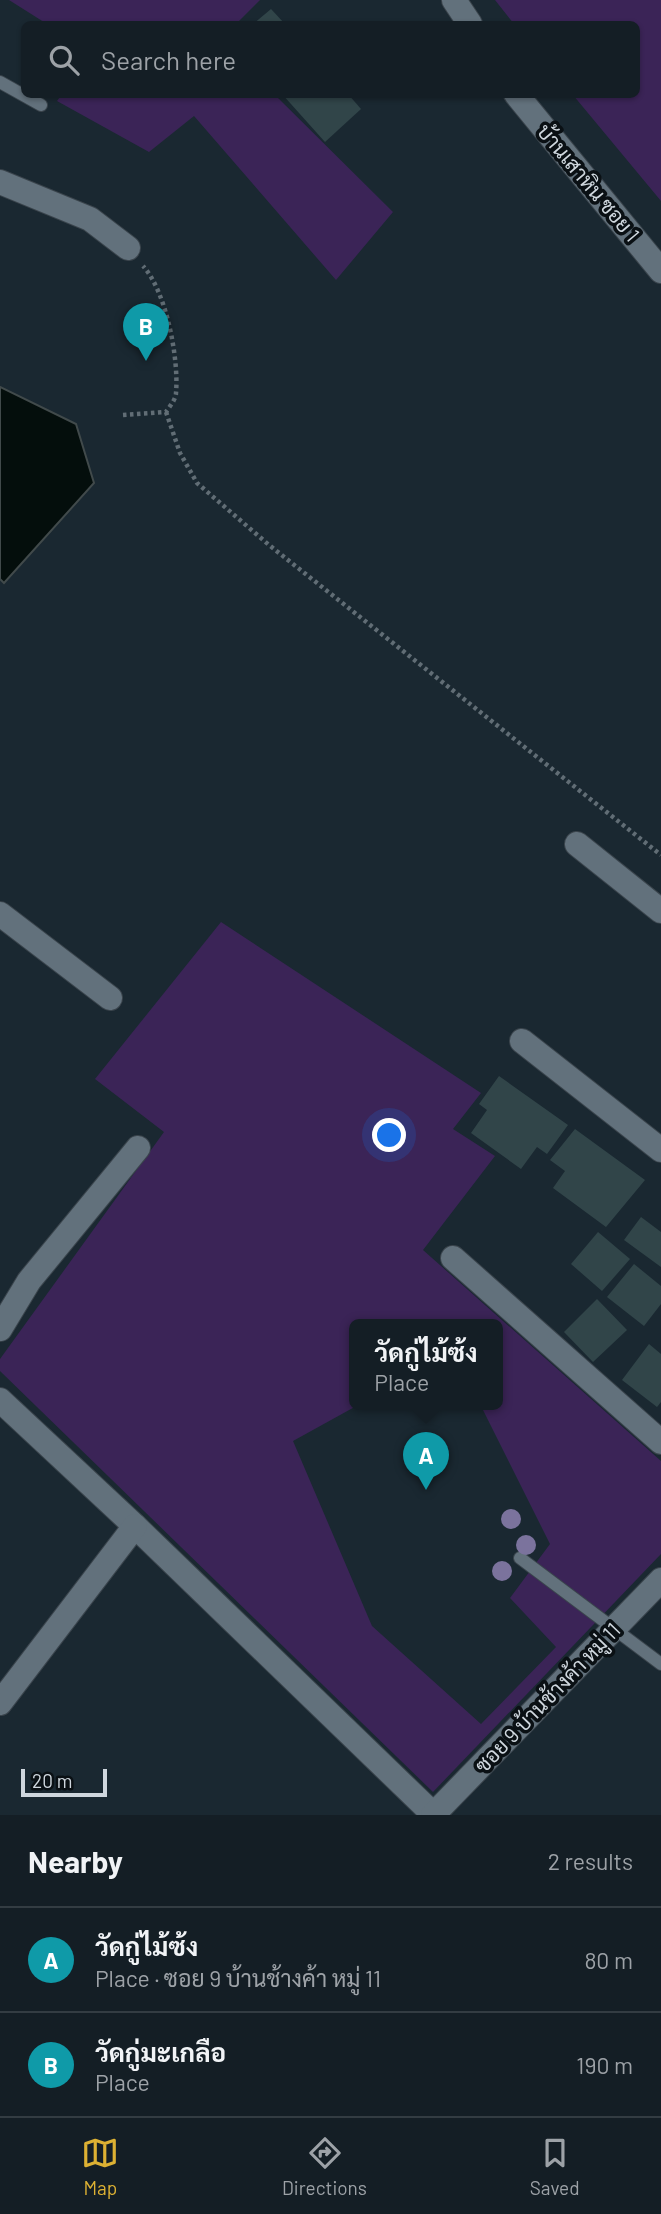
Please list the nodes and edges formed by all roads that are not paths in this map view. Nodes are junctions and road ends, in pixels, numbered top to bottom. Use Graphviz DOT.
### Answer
graph roads {
  1 [pos="454,0"];
  2 [pos="468,21"];
  3 [pos="0,82"];
  4 [pos="21,94"];
  5 [pos="29,98"];
  6 [pos="519,98"];
  7 [pos="41,105"];
  8 [pos="0,182"];
  9 [pos="128,248"];
  10 [pos="661,271"];
  11 [pos="577,844"];
  12 [pos="661,911"];
  13 [pos="0,914"];
  14 [pos="110,998"];
  15 [pos="522,1041"];
  16 [pos="138,1148"];
  17 [pos="661,1150"];
  18 [pos="453,1258"];
  19 [pos="0,1329"];
  20 [pos="0,1399"];
  21 [pos="661,1442"];
  22 [pos="135,1526"];
  23 [pos="520,1558"];
  24 [pos="661,1580"];
  25 [pos="616,1628"];
  26 [pos="661,1664"];
  27 [pos="0,1703"];
  28 [pos="434,1815"];
  1 -- 2 [label="street"];
  3 -- 4 [label="lane"];
  5 -- 7 [label="lane"];
  6 -- 10 [label="street, บ้านเสาหิน ซอย 1"];
  8 -- 9 [label="street"];
  11 -- 12 [label="street"];
  13 -- 14 [label="street"];
  15 -- 17 [label="street"];
  16 -- 19 [label="street"];
  18 -- 21 [label="street"];
  20 -- 22 [label="street"];
  22 -- 27 [label="street"];
  22 -- 28 [label="street"];
  23 -- 25 [label="lane"];
  24 -- 25 [label="street, ซอย 9 บ้านช้างค้า หมู่ 11"];
  25 -- 26 [label="lane"];
  25 -- 28 [label="street, ซอย 9 บ้านช้างค้า หมู่ 11"];
}
